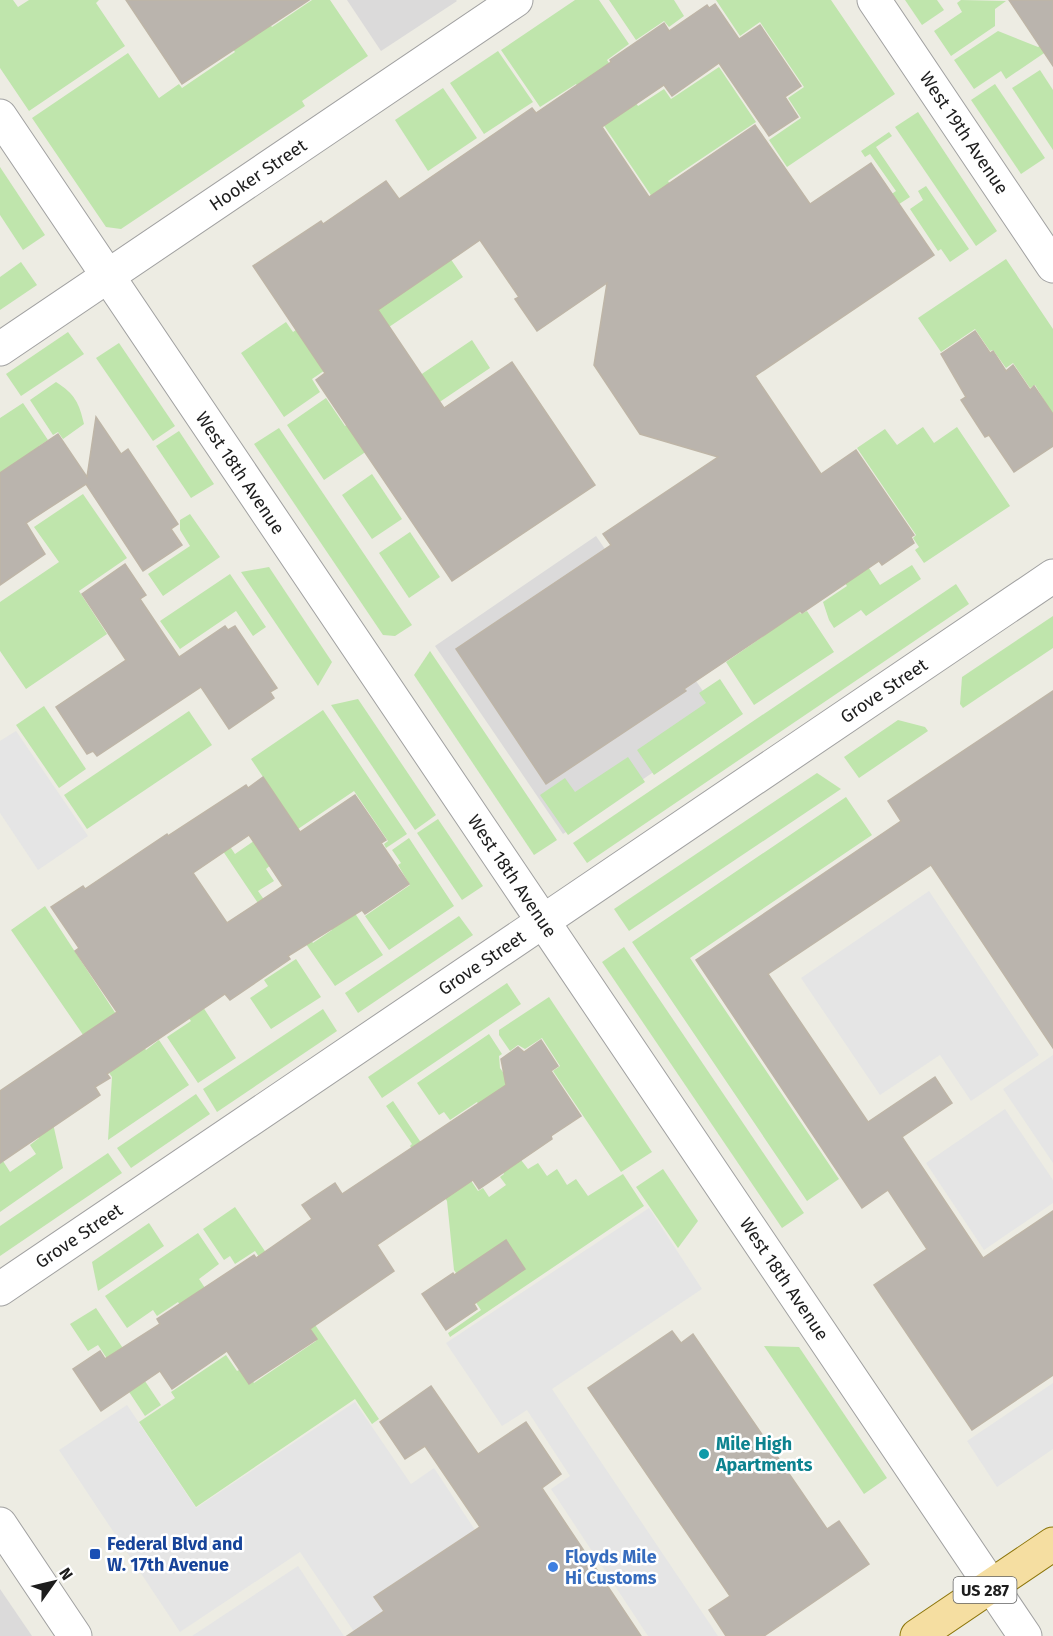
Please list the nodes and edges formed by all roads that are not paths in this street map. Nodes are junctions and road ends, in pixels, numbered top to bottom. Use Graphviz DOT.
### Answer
graph roads {
  1 [pos="516,0"];
  2 [pos="874,0"];
  3 [pos="0,116"];
  4 [pos="1053,266"];
  5 [pos="108,276"];
  6 [pos="0,349"];
  7 [pos="1053,576"];
  8 [pos="543,922"];
  9 [pos="0,1289"];
  10 [pos="0,1524"];
  11 [pos="1053,1544"];
  12 [pos="991,1586"];
  13 [pos="75,1636"];
  14 [pos="917,1636"];
  15 [pos="1024,1636"];
  1 -- 5 [label="street, Hooker Street"];
  2 -- 4 [label="street, West 19th Avenue"];
  3 -- 5 [label="street, West 18th Avenue"];
  5 -- 6 [label="street, Hooker Street"];
  5 -- 8 [label="street, West 18th Avenue"];
  7 -- 8 [label="street, Grove Street"];
  8 -- 9 [label="street, Grove Street"];
  8 -- 12 [label="street, West 18th Avenue"];
  10 -- 13 [label="street"];
  11 -- 12 [label="main road, US 287"];
  12 -- 14 [label="main road, US 287"];
  12 -- 15 [label="street, West 18th Avenue"];
}
